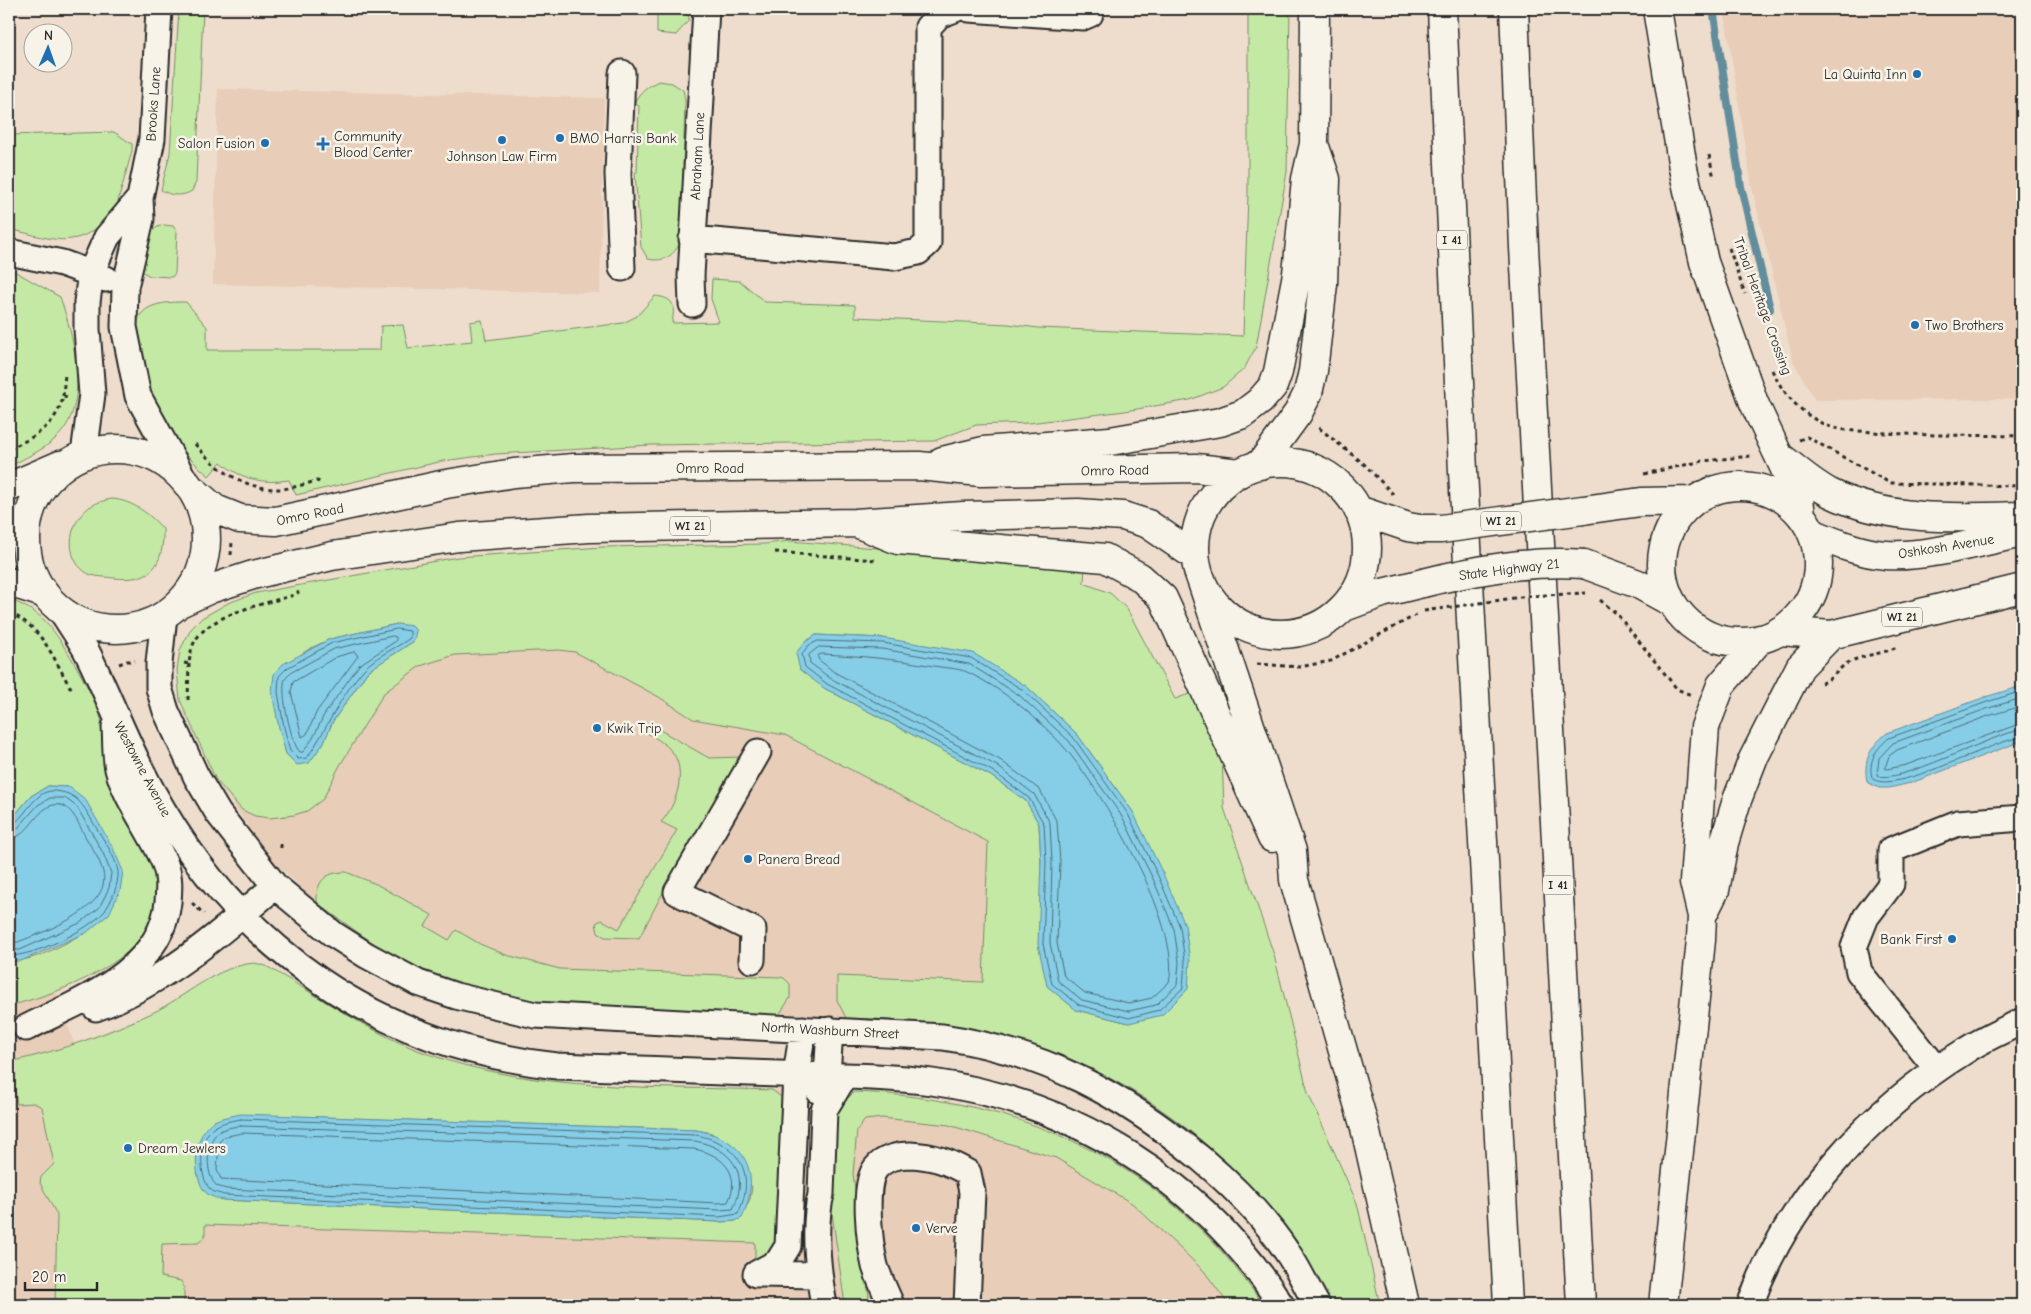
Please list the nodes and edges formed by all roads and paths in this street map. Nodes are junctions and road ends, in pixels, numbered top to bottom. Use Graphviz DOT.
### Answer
graph roads {
  1 [pos="159,9"];
  2 [pos="706,9"];
  3 [pos="955,9"];
  4 [pos="969,9"];
  5 [pos="1091,9"];
  6 [pos="1315,9"];
  7 [pos="1442,9"];
  8 [pos="1514,9"];
  9 [pos="1657,9"];
  10 [pos="622,73"];
  11 [pos="1314,144"];
  12 [pos="1708,148"];
  13 [pos="1716,185"];
  14 [pos="140,198"];
  15 [pos="692,240"];
  16 [pos="1727,241"];
  17 [pos="9,252"];
  18 [pos="622,268"];
  19 [pos="91,273"];
  20 [pos="125,287"];
  21 [pos="1748,303"];
  22 [pos="692,304"];
  23 [pos="1769,363"];
  24 [pos="70,397"];
  25 [pos="1312,423"];
  26 [pos="2022,436"];
  27 [pos="190,438"];
  28 [pos="9,449"];
  29 [pos="1777,452"];
  30 [pos="75,458"];
  31 [pos="918,466"];
  32 [pos="1250,469"];
  33 [pos="1637,476"];
  34 [pos="317,481"];
  35 [pos="187,483"];
  36 [pos="251,485"];
  37 [pos="2022,486"];
  38 [pos="9,487"];
  39 [pos="249,490"];
  40 [pos="1395,496"];
  41 [pos="1692,501"];
  42 [pos="1358,510"];
  43 [pos="2022,516"];
  44 [pos="855,523"];
  45 [pos="1807,524"];
  46 [pos="2022,533"];
  47 [pos="779,553"];
  48 [pos="878,560"];
  49 [pos="1198,567"];
  50 [pos="9,582"];
  51 [pos="2022,588"];
  52 [pos="43,593"];
  53 [pos="294,595"];
  54 [pos="1671,602"];
  55 [pos="1344,608"];
  56 [pos="173,609"];
  57 [pos="62,612"];
  58 [pos="9,613"];
  59 [pos="1770,635"];
  60 [pos="1830,635"];
  61 [pos="1893,649"];
  62 [pos="144,662"];
  63 [pos="175,663"];
  64 [pos="189,664"];
  65 [pos="1252,664"];
  66 [pos="111,668"];
  67 [pos="80,683"];
  68 [pos="1815,685"];
  69 [pos="190,695"];
  70 [pos="1698,696"];
  71 [pos="115,717"];
  72 [pos="758,752"];
  73 [pos="2022,818"];
  74 [pos="1294,880"];
  75 [pos="275,886"];
  76 [pos="185,902"];
  77 [pos="241,916"];
  78 [pos="1702,916"];
  79 [pos="207,918"];
  80 [pos="752,960"];
  81 [pos="2022,1021"];
  82 [pos="803,1029"];
  83 [pos="18,1030"];
  84 [pos="830,1030"];
  85 [pos="1937,1069"];
  86 [pos="796,1075"];
  87 [pos="835,1077"];
  88 [pos="792,1184"];
  89 [pos="819,1275"];
  90 [pos="824,1305"];
  91 [pos="891,1305"];
  92 [pos="967,1305"];
  93 [pos="1281,1305"];
  94 [pos="1317,1305"];
  95 [pos="1405,1305"];
  96 [pos="1508,1305"];
  97 [pos="1581,1305"];
  98 [pos="1663,1305"];
  99 [pos="1750,1305"];
  1 -- 14 [label="street, Brooks Lane"];
  2 -- 15 [label="street, Abraham Lane"];
  3 -- 15 [label="street"];
  4 -- 5 [label="street"];
  6 -- 11 [label="main road"];
  7 -- 96 [label="main road, I 41"];
  8 -- 97 [label="main road, I 41"];
  9 -- 29 [label="main road"];
  10 -- 18 [label="street"];
  11 -- 31 [label="main road"];
  11 -- 32 [label="main road"];
  12 -- 13 [label="path"];
  14 -- 19 [label="street, Brooks Lane"];
  14 -- 20 [label="street, Brooks Lane"];
  15 -- 22 [label="street, Abraham Lane"];
  16 -- 21 [label="path, Tribal Heritage Crossing"];
  17 -- 19 [label="street"];
  19 -- 20 [label="street"];
  19 -- 30 [label="street"];
  20 -- 35 [label="street, Omro Road"];
  23 -- 26 [label="path, Tribal Heritage Crossing"];
  24 -- 28 [label="path"];
  25 -- 40 [label="path"];
  27 -- 36 [label="path"];
  29 -- 33 [label="path"];
  29 -- 37 [label="path"];
  29 -- 43 [label="main road"];
  29 -- 45 [label="main road"];
  30 -- 35 [label="main road"];
  30 -- 38 [label="main road"];
  30 -- 52 [label="main road"];
  31 -- 32 [label="main road, Omro Road"];
  31 -- 35 [label="main road, Omro Road"];
  32 -- 42 [label="main road"];
  32 -- 49 [label="main road"];
  34 -- 36 [label="path"];
  35 -- 56 [label="main road"];
  36 -- 39 [label="path"];
  41 -- 42 [label="main road, WI 21, bridge"];
  41 -- 45 [label="main road"];
  41 -- 54 [label="main road"];
  42 -- 55 [label="main road"];
  44 -- 49 [label="main road, WI 21"];
  44 -- 56 [label="main road, WI 21"];
  44 -- 74 [label="main road"];
  45 -- 46 [label="main road, Oshkosh Avenue"];
  45 -- 59 [label="main road"];
  47 -- 48 [label="path"];
  49 -- 55 [label="main road"];
  49 -- 74 [label="main road"];
  50 -- 52 [label="main road"];
  51 -- 60 [label="main road, WI 21"];
  52 -- 57 [label="main road"];
  53 -- 64 [label="path"];
  54 -- 55 [label="main road, State Highway 21, bridge"];
  54 -- 59 [label="main road"];
  56 -- 57 [label="main road"];
  56 -- 75 [label="street"];
  57 -- 71 [label="street, Westowne Avenue"];
  58 -- 67 [label="path"];
  59 -- 60 [label="main road, WI 21"];
  59 -- 78 [label="main road"];
  60 -- 78 [label="main road"];
  61 -- 68 [label="path"];
  62 -- 66 [label="path"];
  63 -- 64 [label="path"];
  64 -- 69 [label="path"];
  65 -- 70 [label="path, bridge"];
  71 -- 77 [label="street, Westowne Avenue"];
  71 -- 83 [label="street"];
  72 -- 80 [label="street"];
  73 -- 85 [label="street"];
  74 -- 95 [label="main road"];
  75 -- 77 [label="street"];
  75 -- 82 [label="street, North Washburn Street"];
  76 -- 79 [label="path"];
  77 -- 83 [label="street"];
  77 -- 86 [label="street"];
  78 -- 98 [label="main road"];
  81 -- 85 [label="street"];
  82 -- 84 [label="street, North Washburn Street"];
  82 -- 86 [label="street"];
  84 -- 87 [label="street"];
  84 -- 94 [label="street, North Washburn Street"];
  85 -- 99 [label="street"];
  86 -- 87 [label="street"];
  86 -- 88 [label="street"];
  87 -- 89 [label="street"];
  87 -- 93 [label="street"];
  88 -- 89 [label="street"];
  88 -- 89 [label="street"];
  89 -- 90 [label="street"];
  91 -- 92 [label="street"];
}
